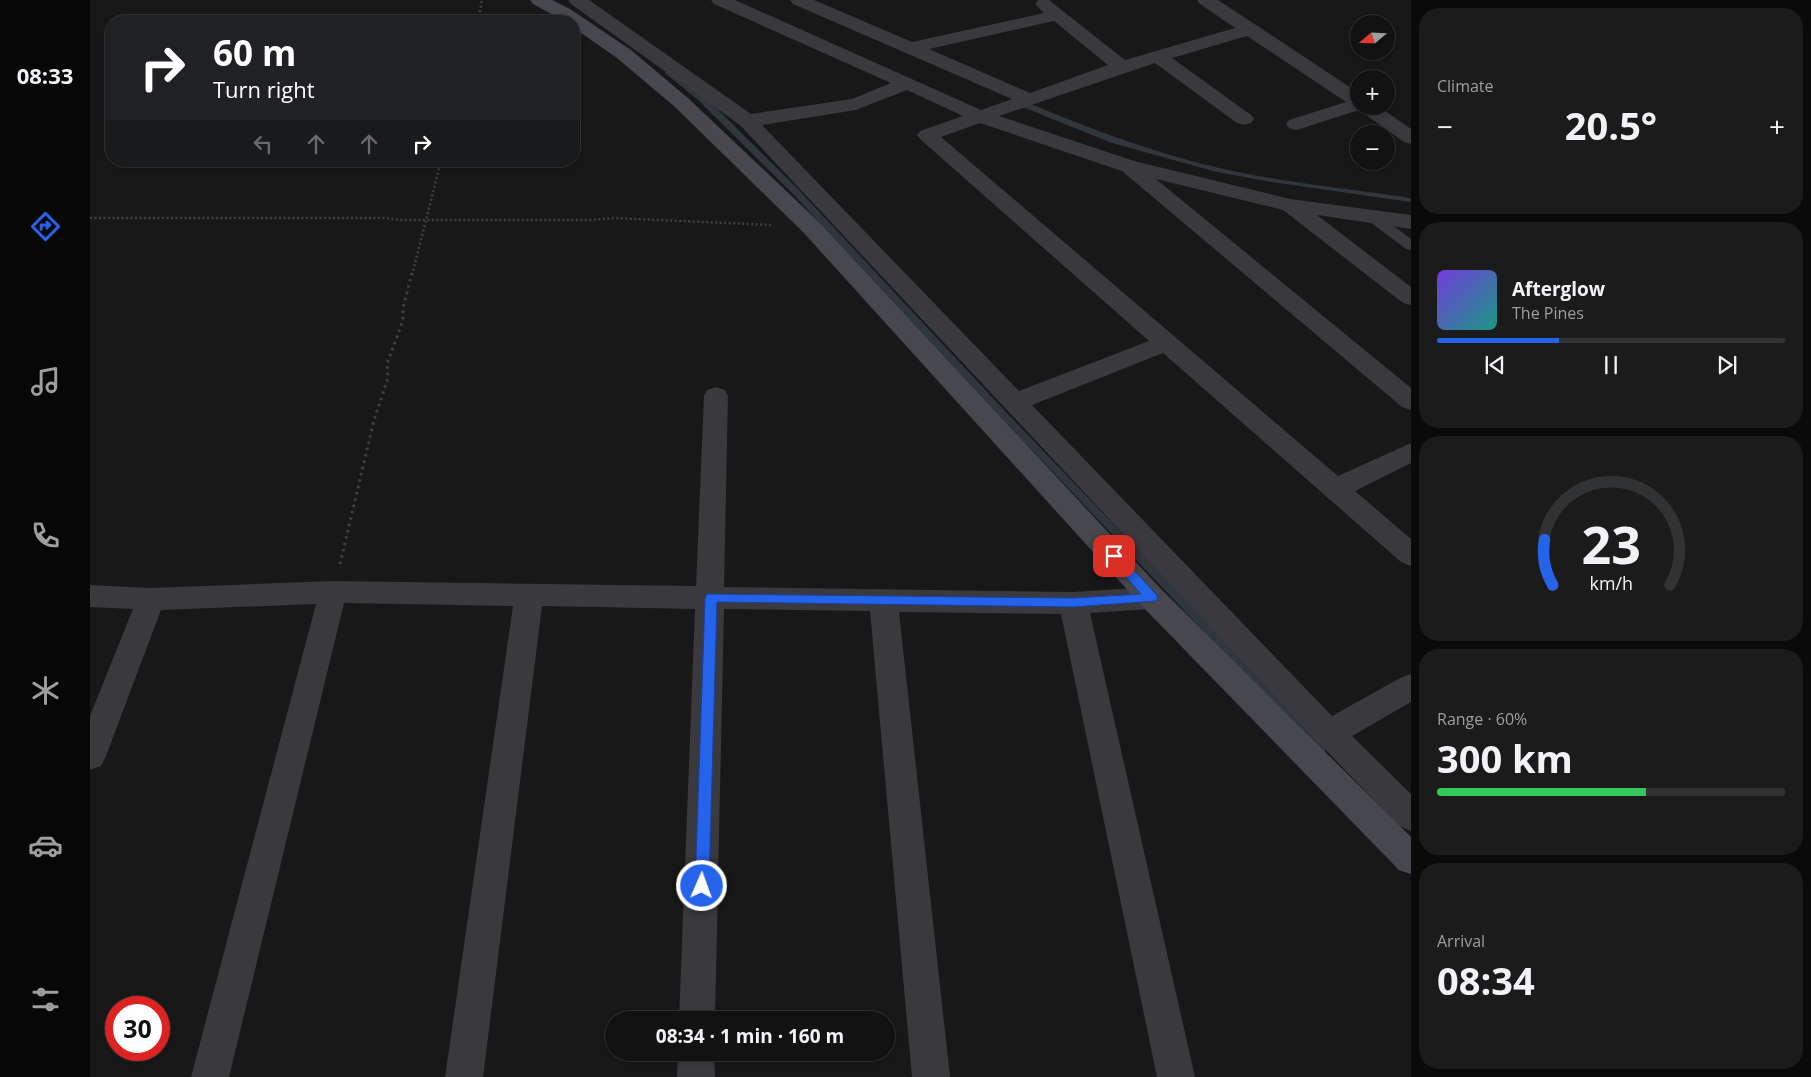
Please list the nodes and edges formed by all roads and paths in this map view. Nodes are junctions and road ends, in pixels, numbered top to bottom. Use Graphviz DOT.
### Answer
graph roads {
  1 [pos="482,0"];
  2 [pos="720,0"];
  3 [pos="799,0"];
  4 [pos="846,0"];
  5 [pos="1039,0"];
  6 [pos="1206,0"];
  7 [pos="536,1"];
  8 [pos="584,1"];
  9 [pos="816,7"];
  10 [pos="479,15"];
  11 [pos="567,15"];
  12 [pos="1058,15"];
  13 [pos="580,24"];
  14 [pos="1250,29"];
  15 [pos="910,48"];
  16 [pos="1158,57"];
  17 [pos="1122,67"];
  18 [pos="906,83"];
  19 [pos="1350,97"];
  20 [pos="1028,99"];
  21 [pos="1350,106"];
  22 [pos="1377,115"];
  23 [pos="979,116"];
  24 [pos="1244,120"];
  25 [pos="747,121"];
  26 [pos="1296,124"];
  27 [pos="1411,138"];
  28 [pos="1127,166"];
  29 [pos="440,167"];
  30 [pos="1290,205"];
  31 [pos="1371,216"];
  32 [pos="90,218"];
  33 [pos="427,219"];
  34 [pos="1411,222"];
  35 [pos="811,227"];
  36 [pos="1411,246"];
  37 [pos="1411,298"];
  38 [pos="1166,342"];
  39 [pos="716,396"];
  40 [pos="1411,401"];
  41 [pos="1015,402"];
  42 [pos="1411,452"];
  43 [pos="1335,489"];
  44 [pos="1411,555"];
  45 [pos="333,592"];
  46 [pos="529,595"];
  47 [pos="90,596"];
  48 [pos="711,598"];
  49 [pos="1152,598"];
  50 [pos="151,599"];
  51 [pos="883,600"];
  52 [pos="1073,602"];
  53 [pos="1411,687"];
  54 [pos="1329,733"];
  55 [pos="90,756"];
  56 [pos="1411,816"];
  57 [pos="1411,859"];
  58 [pos="698,1011"];
  59 [pos="696,1061"];
  60 [pos="210,1077"];
  61 [pos="464,1077"];
  62 [pos="696,1077"];
  63 [pos="931,1077"];
  64 [pos="1176,1077"];
  1 -- 10 [label="path"];
  2 -- 18 [label="street"];
  3 -- 9 [label="street"];
  4 -- 9 [label="street"];
  5 -- 12 [label="street"];
  6 -- 14 [label="street"];
  7 -- 8 [label="street"];
  7 -- 11 [label="street"];
  8 -- 25 [label="street"];
  9 -- 15 [label="street"];
  12 -- 15 [label="street"];
  12 -- 17 [label="street"];
  13 -- 35 [label="street"];
  14 -- 16 [label="street"];
  14 -- 19 [label="street"];
  15 -- 20 [label="street"];
  16 -- 17 [label="street"];
  16 -- 24 [label="street"];
  17 -- 20 [label="street"];
  18 -- 23 [label="street"];
  18 -- 25 [label="street"];
  20 -- 23 [label="street"];
  21 -- 26 [label="street"];
  22 -- 27 [label="street"];
  23 -- 28 [label="street"];
  23 -- 38 [label="street"];
  25 -- 41 [label="street"];
  28 -- 30 [label="street"];
  28 -- 40 [label="street"];
  29 -- 33 [label="path"];
  30 -- 31 [label="street"];
  30 -- 37 [label="street"];
  31 -- 34 [label="street"];
  31 -- 36 [label="lane"];
  32 -- 33 [label="path"];
  33 -- 35 [label="path"];
  33 -- 45 [label="path"];
  35 -- 49 [label="street"];
  38 -- 41 [label="street"];
  38 -- 43 [label="street"];
  39 -- 48 [label="street"];
  41 -- 54 [label="street"];
  42 -- 43 [label="street"];
  43 -- 44 [label="street"];
  45 -- 46 [label="street"];
  45 -- 50 [label="street"];
  45 -- 60 [label="street"];
  46 -- 48 [label="street"];
  46 -- 61 [label="street"];
  47 -- 50 [label="street"];
  48 -- 51 [label="street"];
  48 -- 58 [label="street"];
  49 -- 52 [label="street"];
  49 -- 57 [label="street"];
  50 -- 55 [label="street"];
  51 -- 52 [label="street"];
  51 -- 63 [label="street"];
  52 -- 64 [label="street"];
  53 -- 54 [label="street"];
  54 -- 56 [label="street"];
  59 -- 62 [label="street"];
}
